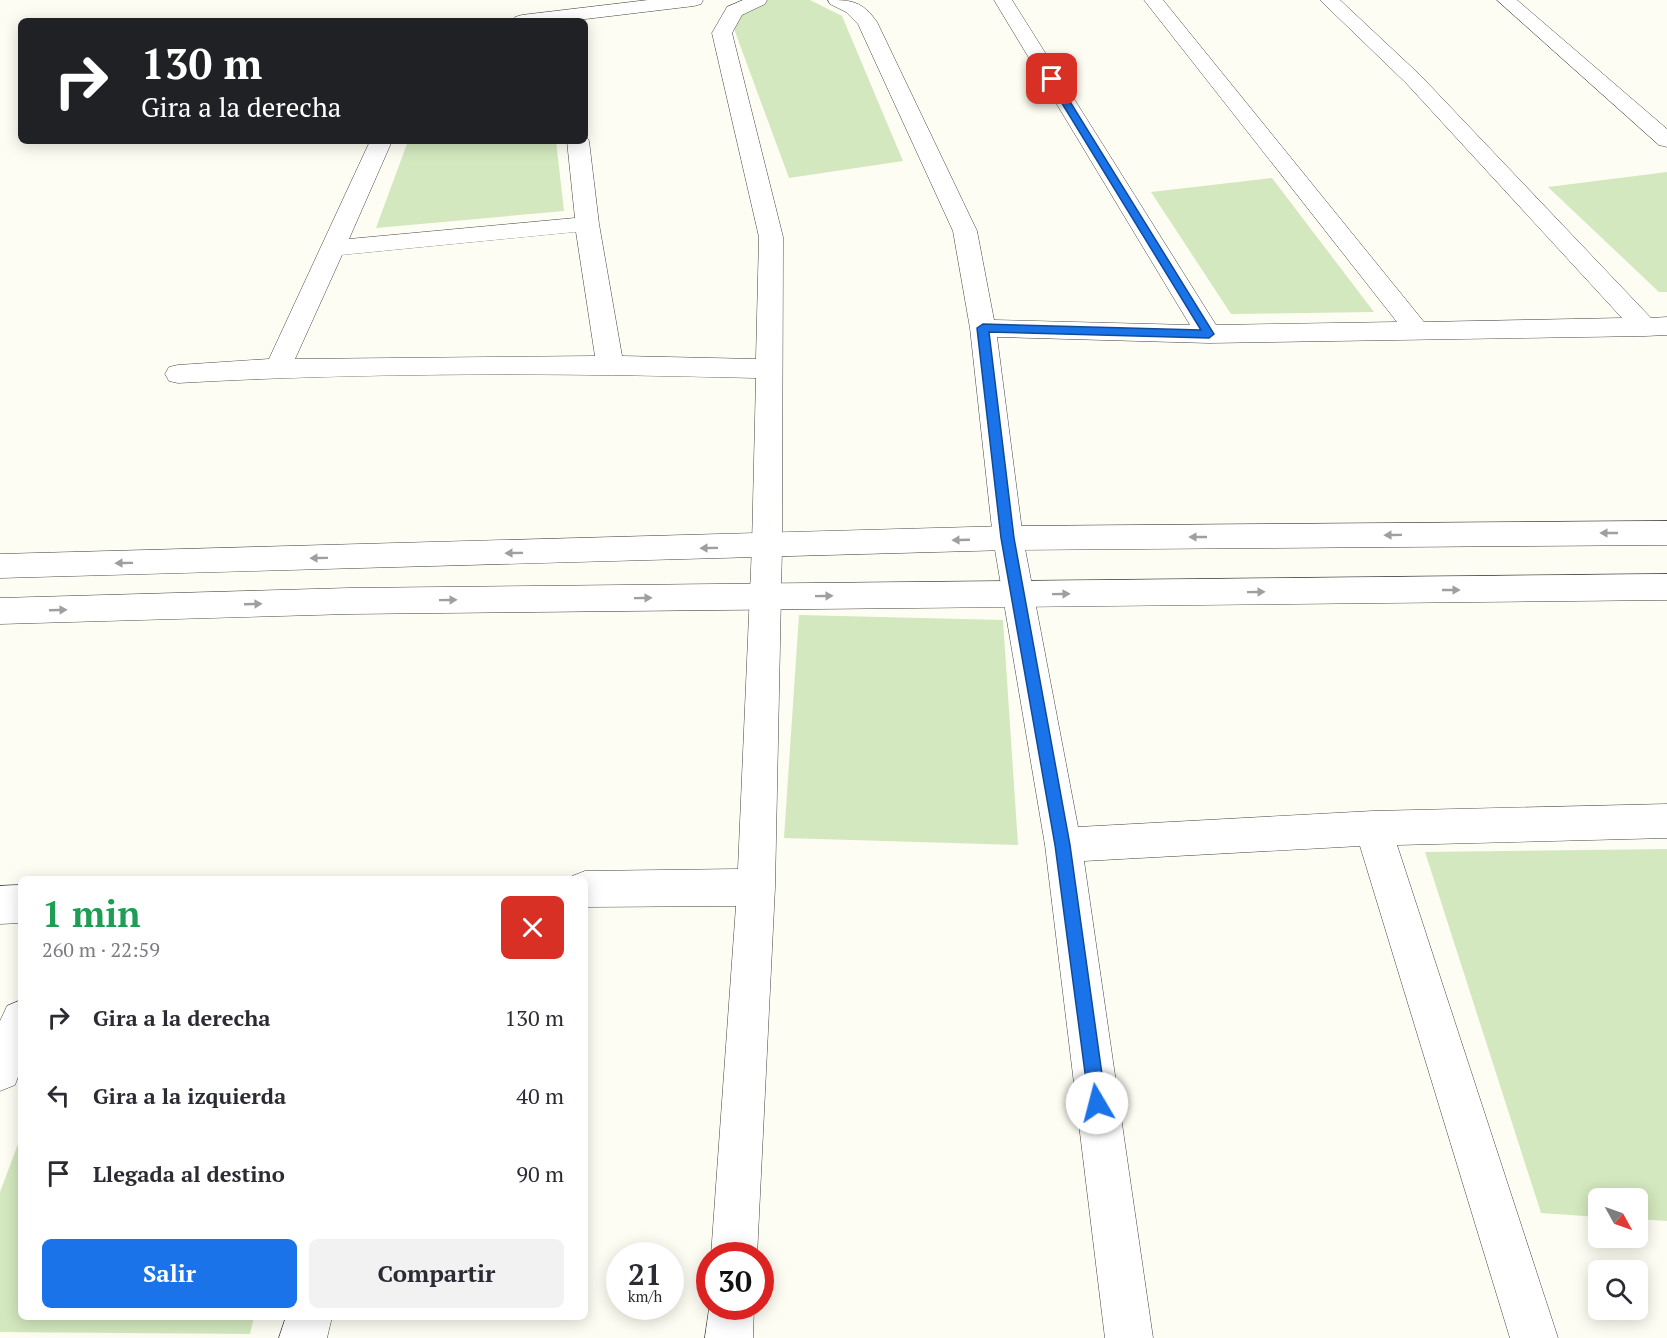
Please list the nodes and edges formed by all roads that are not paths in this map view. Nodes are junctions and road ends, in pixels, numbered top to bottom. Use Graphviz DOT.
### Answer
graph roads {
  1 [pos="694,0"];
  2 [pos="758,0"];
  3 [pos="837,0"];
  4 [pos="1003,0"];
  5 [pos="1154,0"];
  6 [pos="1329,0"];
  7 [pos="1506,0"];
  8 [pos="571,18"];
  9 [pos="1667,140"];
  10 [pos="380,144"];
  11 [pos="578,144"];
  12 [pos="587,224"];
  13 [pos="331,248"];
  14 [pos="1656,326"];
  15 [pos="983,328"];
  16 [pos="1416,330"];
  17 [pos="1209,334"];
  18 [pos="610,365"];
  19 [pos="278,368"];
  20 [pos="768,369"];
  21 [pos="178,374"];
  22 [pos="1667,532"];
  23 [pos="1008,538"];
  24 [pos="767,546"];
  25 [pos="0,566"];
  26 [pos="1667,586"];
  27 [pos="1017,594"];
  28 [pos="765,596"];
  29 [pos="0,612"];
  30 [pos="1667,821"];
  31 [pos="1373,828"];
  32 [pos="1063,845"];
  33 [pos="756,887"];
  34 [pos="588,889"];
  35 [pos="18,904"];
  36 [pos="0,905"];
  37 [pos="18,1027"];
  38 [pos="0,1070"];
  39 [pos="735,1242"];
  40 [pos="308,1320"];
  41 [pos="730,1320"];
  42 [pos="303,1338"];
  43 [pos="729,1338"];
  44 [pos="1129,1338"];
  45 [pos="1534,1338"];
  1 -- 8 [label="street"];
  2 -- 20 [label="street"];
  3 -- 15 [label="street"];
  4 -- 17 [label="street"];
  5 -- 16 [label="street"];
  6 -- 14 [label="street"];
  7 -- 9 [label="street"];
  10 -- 13 [label="street"];
  11 -- 12 [label="street"];
  12 -- 13 [label="street"];
  12 -- 18 [label="street"];
  13 -- 19 [label="street"];
  14 -- 16 [label="street"];
  15 -- 17 [label="street"];
  15 -- 23 [label="street"];
  16 -- 17 [label="street"];
  18 -- 19 [label="street"];
  18 -- 20 [label="street"];
  19 -- 21 [label="street"];
  20 -- 24 [label="street"];
  22 -- 23 [label="street, one-way"];
  23 -- 24 [label="street, one-way"];
  23 -- 27 [label="street"];
  24 -- 25 [label="street, one-way"];
  24 -- 28 [label="street"];
  27 -- 26 [label="street, one-way"];
  28 -- 27 [label="street, one-way"];
  27 -- 32 [label="street"];
  29 -- 28 [label="street, one-way"];
  28 -- 33 [label="street"];
  30 -- 31 [label="street"];
  31 -- 32 [label="street"];
  31 -- 45 [label="street"];
  32 -- 44 [label="street"];
  33 -- 34 [label="street"];
  33 -- 39 [label="street"];
  35 -- 36 [label="street"];
  37 -- 38 [label="street"];
  40 -- 42 [label="street"];
  41 -- 43 [label="street"];
}
